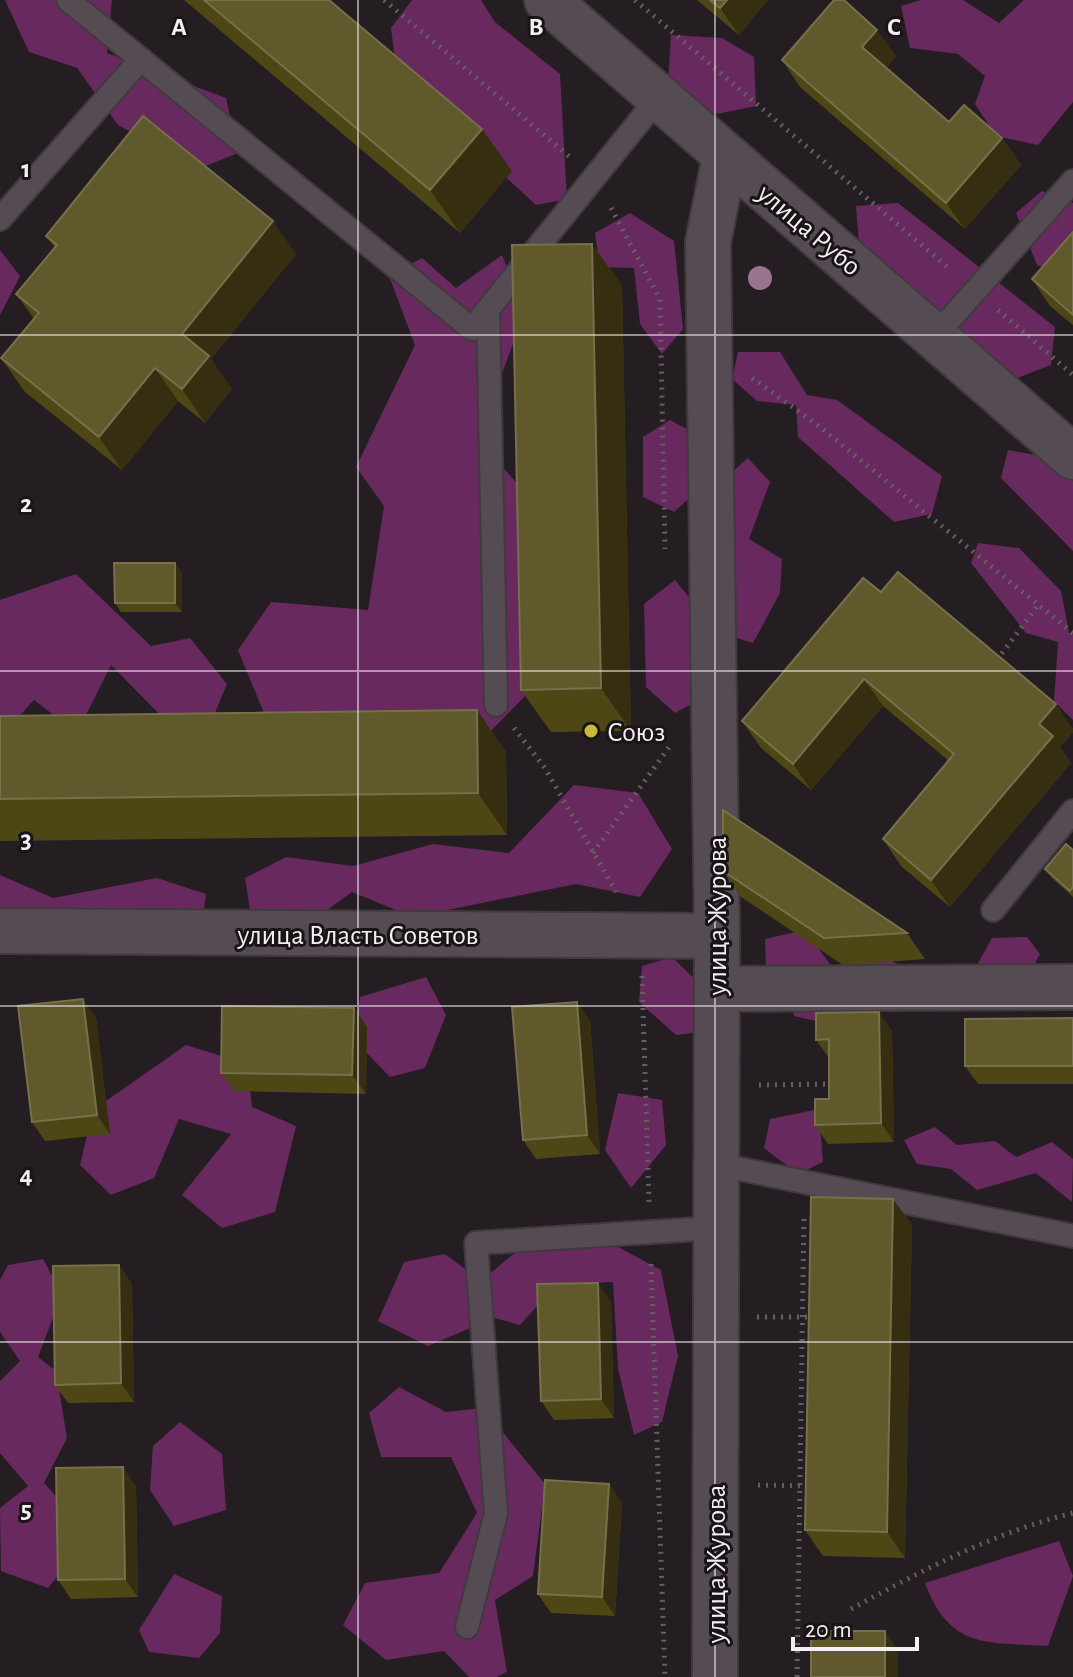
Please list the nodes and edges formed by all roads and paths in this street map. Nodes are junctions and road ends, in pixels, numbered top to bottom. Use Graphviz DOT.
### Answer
graph roads {
  1 [pos="68,0"];
  2 [pos="384,0"];
  3 [pos="547,0"];
  4 [pos="635,0"];
  5 [pos="141,59"];
  6 [pos="659,97"];
  7 [pos="725,157"];
  8 [pos="595,178"];
  9 [pos="1072,184"];
  10 [pos="0,219"];
  11 [pos="975,290"];
  12 [pos="660,299"];
  13 [pos="488,310"];
  14 [pos="935,336"];
  15 [pos="709,347"];
  16 [pos="1073,375"];
  17 [pos="1073,457"];
  18 [pos="666,564"];
  19 [pos="1038,605"];
  20 [pos="1073,633"];
  21 [pos="994,664"];
  22 [pos="496,705"];
  23 [pos="669,735"];
  24 [pos="1073,811"];
  25 [pos="593,853"];
  26 [pos="993,910"];
  27 [pos="0,931"];
  28 [pos="641,936"];
  29 [pos="717,936"];
  30 [pos="1073,987"];
  31 [pos="717,989"];
  32 [pos="842,1084"];
  33 [pos="717,1086"];
  34 [pos="715,1164"];
  35 [pos="804,1180"];
  36 [pos="714,1228"];
  37 [pos="649,1233"];
  38 [pos="1073,1236"];
  39 [pos="802,1316"];
  40 [pos="716,1317"];
  41 [pos="828,1318"];
  42 [pos="715,1485"];
  43 [pos="800,1485"];
  44 [pos="825,1486"];
  45 [pos="1073,1513"];
  46 [pos="851,1609"];
  47 [pos="467,1627"];
  48 [pos="665,1677"];
  49 [pos="715,1677"];
  50 [pos="797,1677"];
  1 -- 5 [label="lane"];
  2 -- 8 [label="path"];
  3 -- 6 [label="street, улица Рубо"];
  4 -- 11 [label="path"];
  5 -- 10 [label="lane"];
  5 -- 13 [label="lane"];
  6 -- 7 [label="street, улица Рубо"];
  6 -- 8 [label="lane"];
  7 -- 14 [label="street, улица Рубо"];
  7 -- 15 [label="street, улица Журова"];
  8 -- 12 [label="path"];
  8 -- 13 [label="lane"];
  9 -- 11 [label="lane"];
  11 -- 14 [label="lane"];
  11 -- 16 [label="path"];
  12 -- 15 [label="path"];
  12 -- 18 [label="path"];
  13 -- 22 [label="lane"];
  14 -- 17 [label="street, улица Рубо"];
  15 -- 19 [label="path"];
  15 -- 29 [label="street, улица Журова"];
  19 -- 20 [label="path"];
  19 -- 21 [label="path"];
  22 -- 25 [label="path"];
  23 -- 25 [label="path"];
  24 -- 26 [label="lane"];
  25 -- 28 [label="path"];
  27 -- 28 [label="street, улица Власть Советов"];
  28 -- 29 [label="street, улица Власть Советов"];
  28 -- 37 [label="path"];
  29 -- 31 [label="street, улица Журова"];
  30 -- 31 [label="street"];
  31 -- 33 [label="street, улица Журова"];
  32 -- 33 [label="path"];
  33 -- 34 [label="street, улица Журова"];
  34 -- 35 [label="lane"];
  34 -- 36 [label="street, улица Журова"];
  35 -- 38 [label="lane"];
  35 -- 39 [label="path"];
  36 -- 37 [label="lane"];
  36 -- 40 [label="street, улица Журова"];
  37 -- 47 [label="lane"];
  37 -- 48 [label="path"];
  39 -- 40 [label="path"];
  39 -- 41 [label="path"];
  39 -- 43 [label="path"];
  40 -- 42 [label="street, улица Журова"];
  42 -- 43 [label="path"];
  42 -- 49 [label="street, улица Журова"];
  43 -- 44 [label="path"];
  43 -- 50 [label="path"];
  45 -- 46 [label="path"];
}
